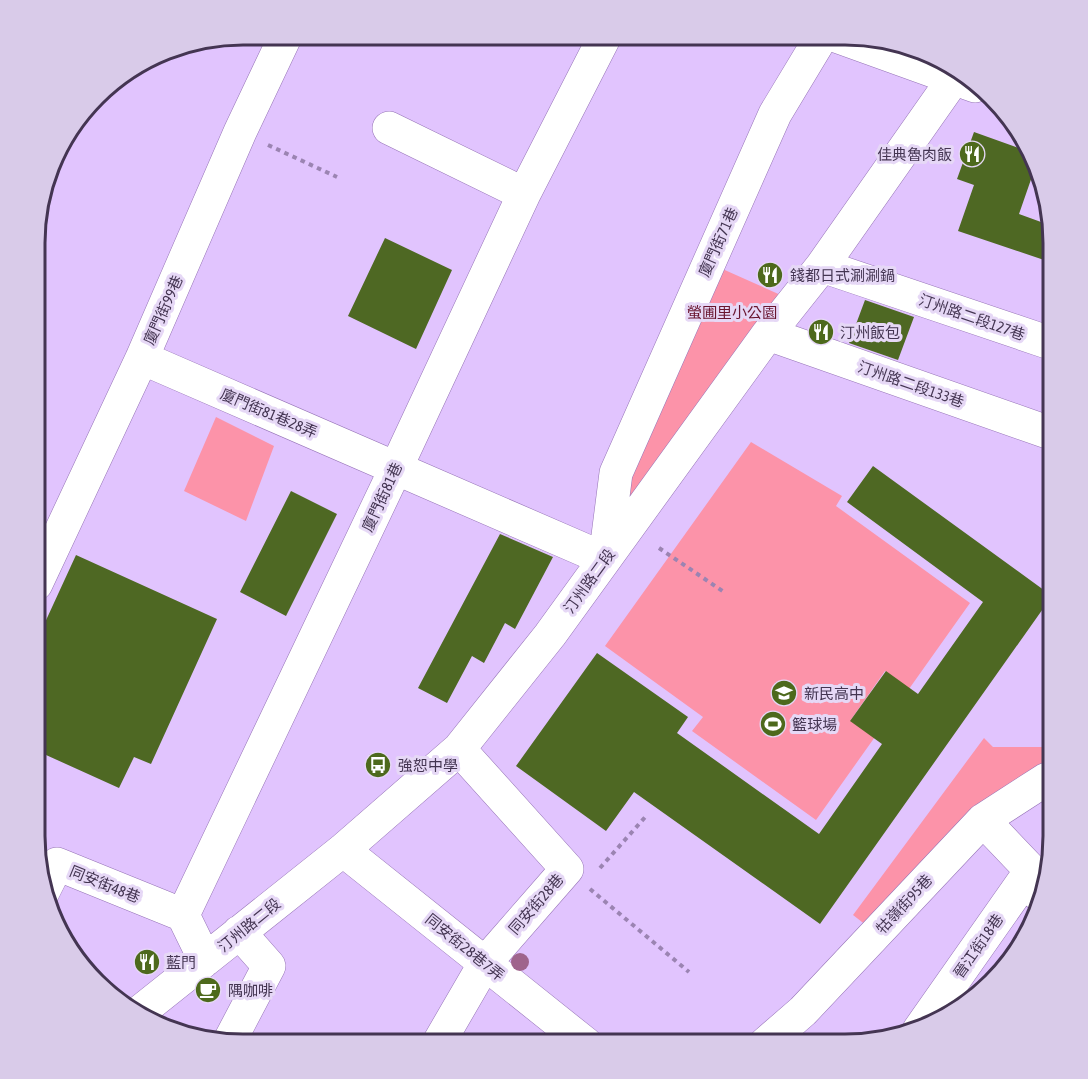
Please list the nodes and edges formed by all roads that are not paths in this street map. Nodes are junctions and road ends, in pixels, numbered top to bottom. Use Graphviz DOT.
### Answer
graph roads {
  1 [pos="281,45"];
  2 [pos="600,45"];
  3 [pos="817,45"];
  4 [pos="868,47"];
  5 [pos="945,73"];
  6 [pos="961,83"];
  7 [pos="389,128"];
  8 [pos="524,194"];
  9 [pos="822,267"];
  10 [pos="768,334"];
  11 [pos="1043,341"];
  12 [pos="142,358"];
  13 [pos="1043,430"];
  14 [pos="396,468"];
  15 [pos="605,559"];
  16 [pos="45,565"];
  17 [pos="459,748"];
  18 [pos="1043,781"];
  19 [pos="983,820"];
  20 [pos="343,850"];
  21 [pos="50,878"];
  22 [pos="1038,879"];
  23 [pos="1035,890"];
  24 [pos="183,915"];
  25 [pos="239,933"];
  26 [pos="205,960"];
  27 [pos="485,963"];
  28 [pos="145,1008"];
  29 [pos="929,1016"];
  30 [pos="233,1034"];
  31 [pos="444,1034"];
  32 [pos="574,1034"];
  33 [pos="777,1034"];
  1 -- 12 [label="street, 廈門街99巷"];
  2 -- 8 [label="street, 廈門街81巷"];
  3 -- 15 [label="street, 廈門街71巷"];
  4 -- 5 [label="street"];
  6 -- 9 [label="street, 汀州路二段"];
  7 -- 8 [label="street"];
  8 -- 14 [label="street, 廈門街81巷"];
  9 -- 10 [label="street, 汀州路二段"];
  9 -- 11 [label="street, 汀州路二段127巷"];
  10 -- 13 [label="street, 汀州路二段133巷"];
  10 -- 15 [label="street, 汀州路二段"];
  12 -- 14 [label="street, 廈門街81巷28弄"];
  12 -- 16 [label="street, 廈門街99巷"];
  14 -- 15 [label="street, 廈門街81巷28弄"];
  14 -- 24 [label="street, 廈門街81巷"];
  15 -- 17 [label="street, 汀州路二段"];
  17 -- 20 [label="street, 汀州路二段"];
  17 -- 27 [label="street, 同安街28巷"];
  18 -- 19 [label="street, 牯嶺街95巷"];
  19 -- 22 [label="street"];
  19 -- 33 [label="street, 牯嶺街95巷"];
  20 -- 25 [label="street, 汀州路二段"];
  20 -- 27 [label="street, 同安街28巷7弄"];
  21 -- 24 [label="street, 同安街48巷"];
  23 -- 29 [label="street, 晉江街18巷"];
  24 -- 26 [label="street"];
  25 -- 26 [label="street, 汀州路二段"];
  25 -- 30 [label="street"];
  26 -- 28 [label="street, 汀州路二段"];
  27 -- 31 [label="street, 同安街28巷"];
  27 -- 32 [label="street, 同安街28巷7弄"];
}
